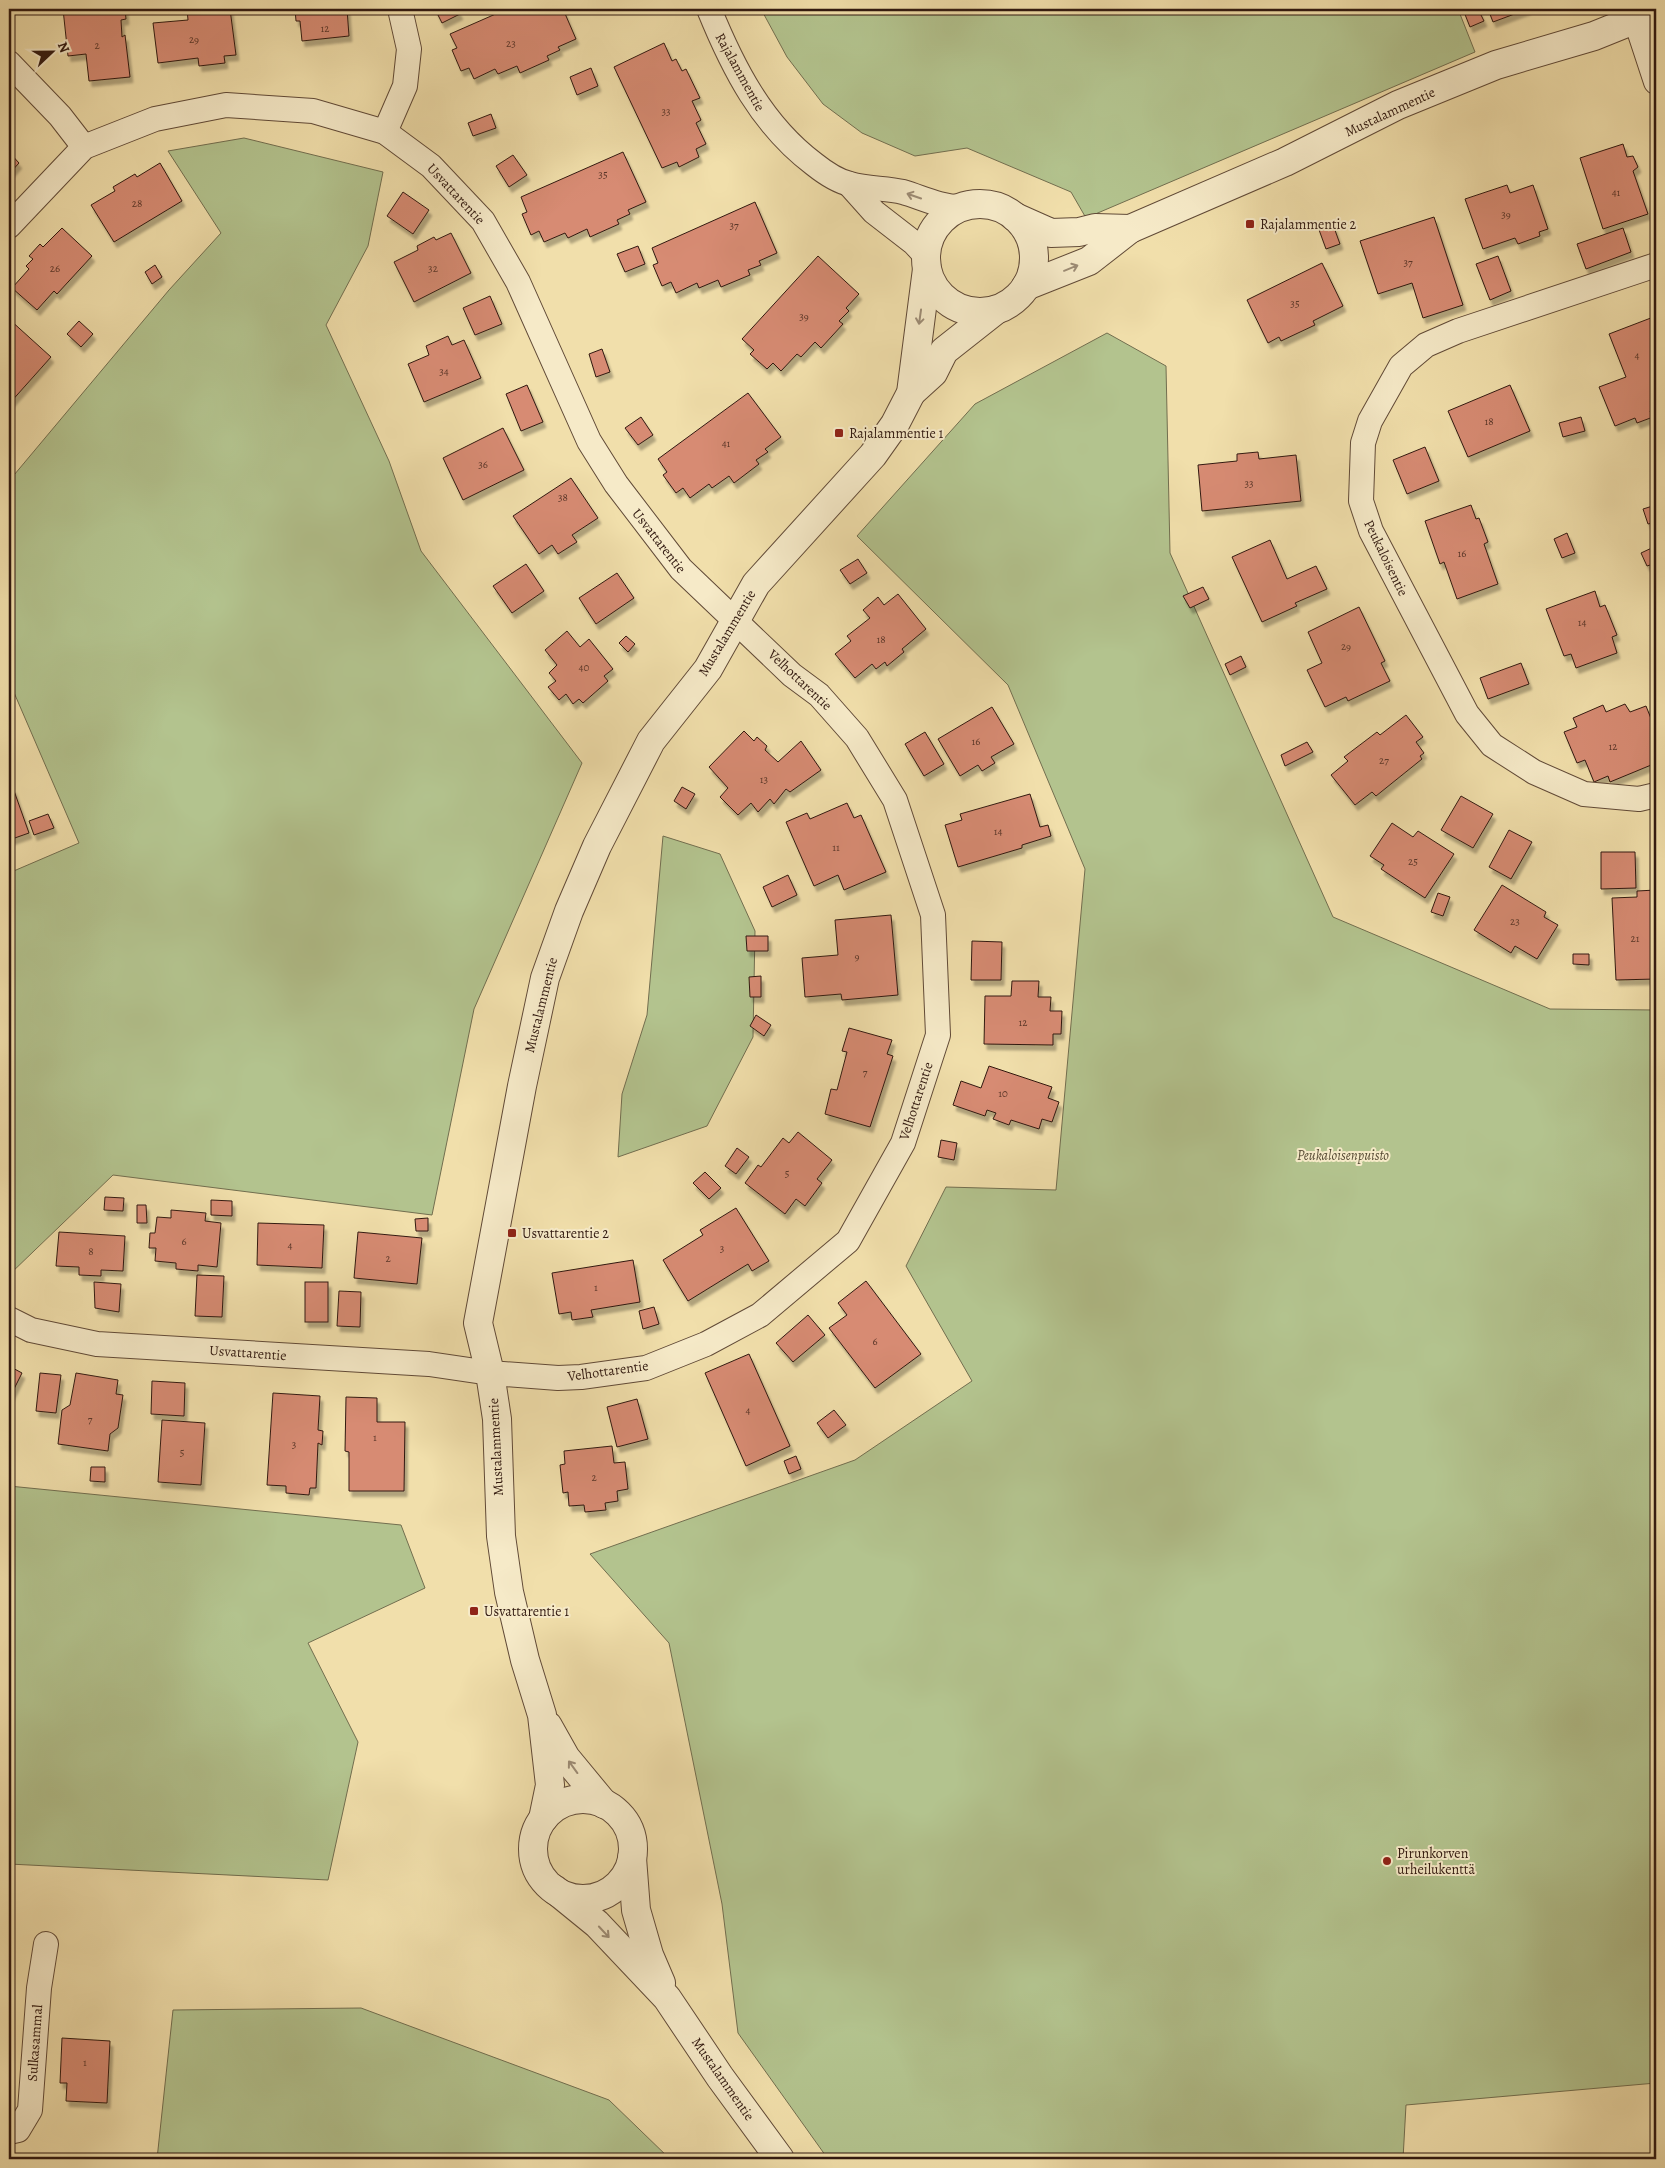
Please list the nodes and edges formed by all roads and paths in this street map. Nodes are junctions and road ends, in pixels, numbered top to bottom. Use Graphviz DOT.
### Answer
graph roads {
  1 [pos="400,9"];
  2 [pos="708,9"];
  3 [pos="1641,12"];
  4 [pos="9,63"];
  5 [pos="1656,82"];
  6 [pos="385,132"];
  7 [pos="84,147"];
  8 [pos="849,184"];
  9 [pos="961,207"];
  10 [pos="1015,216"];
  11 [pos="9,226"];
  12 [pos="1130,229"];
  13 [pos="927,263"];
  14 [pos="1656,264"];
  15 [pos="1026,286"];
  16 [pos="996,310"];
  17 [pos="910,393"];
  18 [pos="734,621"];
  19 [pos="1656,795"];
  20 [pos="9,1319"];
  21 [pos="490,1373"];
  22 [pos="542,1716"];
  23 [pos="604,1804"];
  24 [pos="543,1819"];
  25 [pos="632,1857"];
  26 [pos="554,1889"];
  27 [pos="46,1944"];
  28 [pos="667,1998"];
  29 [pos="9,2132"];
  30 [pos="780,2159"];
  1 -- 6 [label="street"];
  2 -- 8 [label="street, Rajalammentie"];
  3 -- 5 [label="street"];
  3 -- 12 [label="street, Mustalammentie"];
  4 -- 7 [label="street"];
  6 -- 7 [label="street, Usvattarentie"];
  6 -- 18 [label="street, Usvattarentie"];
  7 -- 11 [label="street, Usvattarentie"];
  9 -- 8 [label="street, Rajalammentie, one-way"];
  8 -- 13 [label="street, Rajalammentie"];
  9 -- 10 [label="street"];
  9 -- 13 [label="street"];
  10 -- 12 [label="street, Mustalammentie"];
  10 -- 15 [label="street"];
  15 -- 12 [label="street, Mustalammentie, one-way"];
  13 -- 16 [label="street"];
  13 -- 17 [label="street, Mustalammentie, one-way"];
  14 -- 19 [label="street, Peukaloisentie"];
  15 -- 16 [label="street"];
  16 -- 17 [label="street, Mustalammentie"];
  17 -- 18 [label="street, Mustalammentie"];
  18 -- 21 [label="street, Mustalammentie"];
  18 -- 21 [label="street, Velhottarentie"];
  20 -- 21 [label="street, Usvattarentie"];
  21 -- 22 [label="street, Mustalammentie"];
  23 -- 22 [label="street, Mustalammentie, one-way"];
  22 -- 24 [label="street, Mustalammentie"];
  23 -- 24 [label="street"];
  23 -- 25 [label="street"];
  24 -- 26 [label="street"];
  25 -- 26 [label="street"];
  25 -- 28 [label="street, Mustalammentie"];
  26 -- 28 [label="street, Mustalammentie, one-way"];
  27 -- 29 [label="street, Sulkasammal"];
  28 -- 30 [label="street, Mustalammentie"];
}
